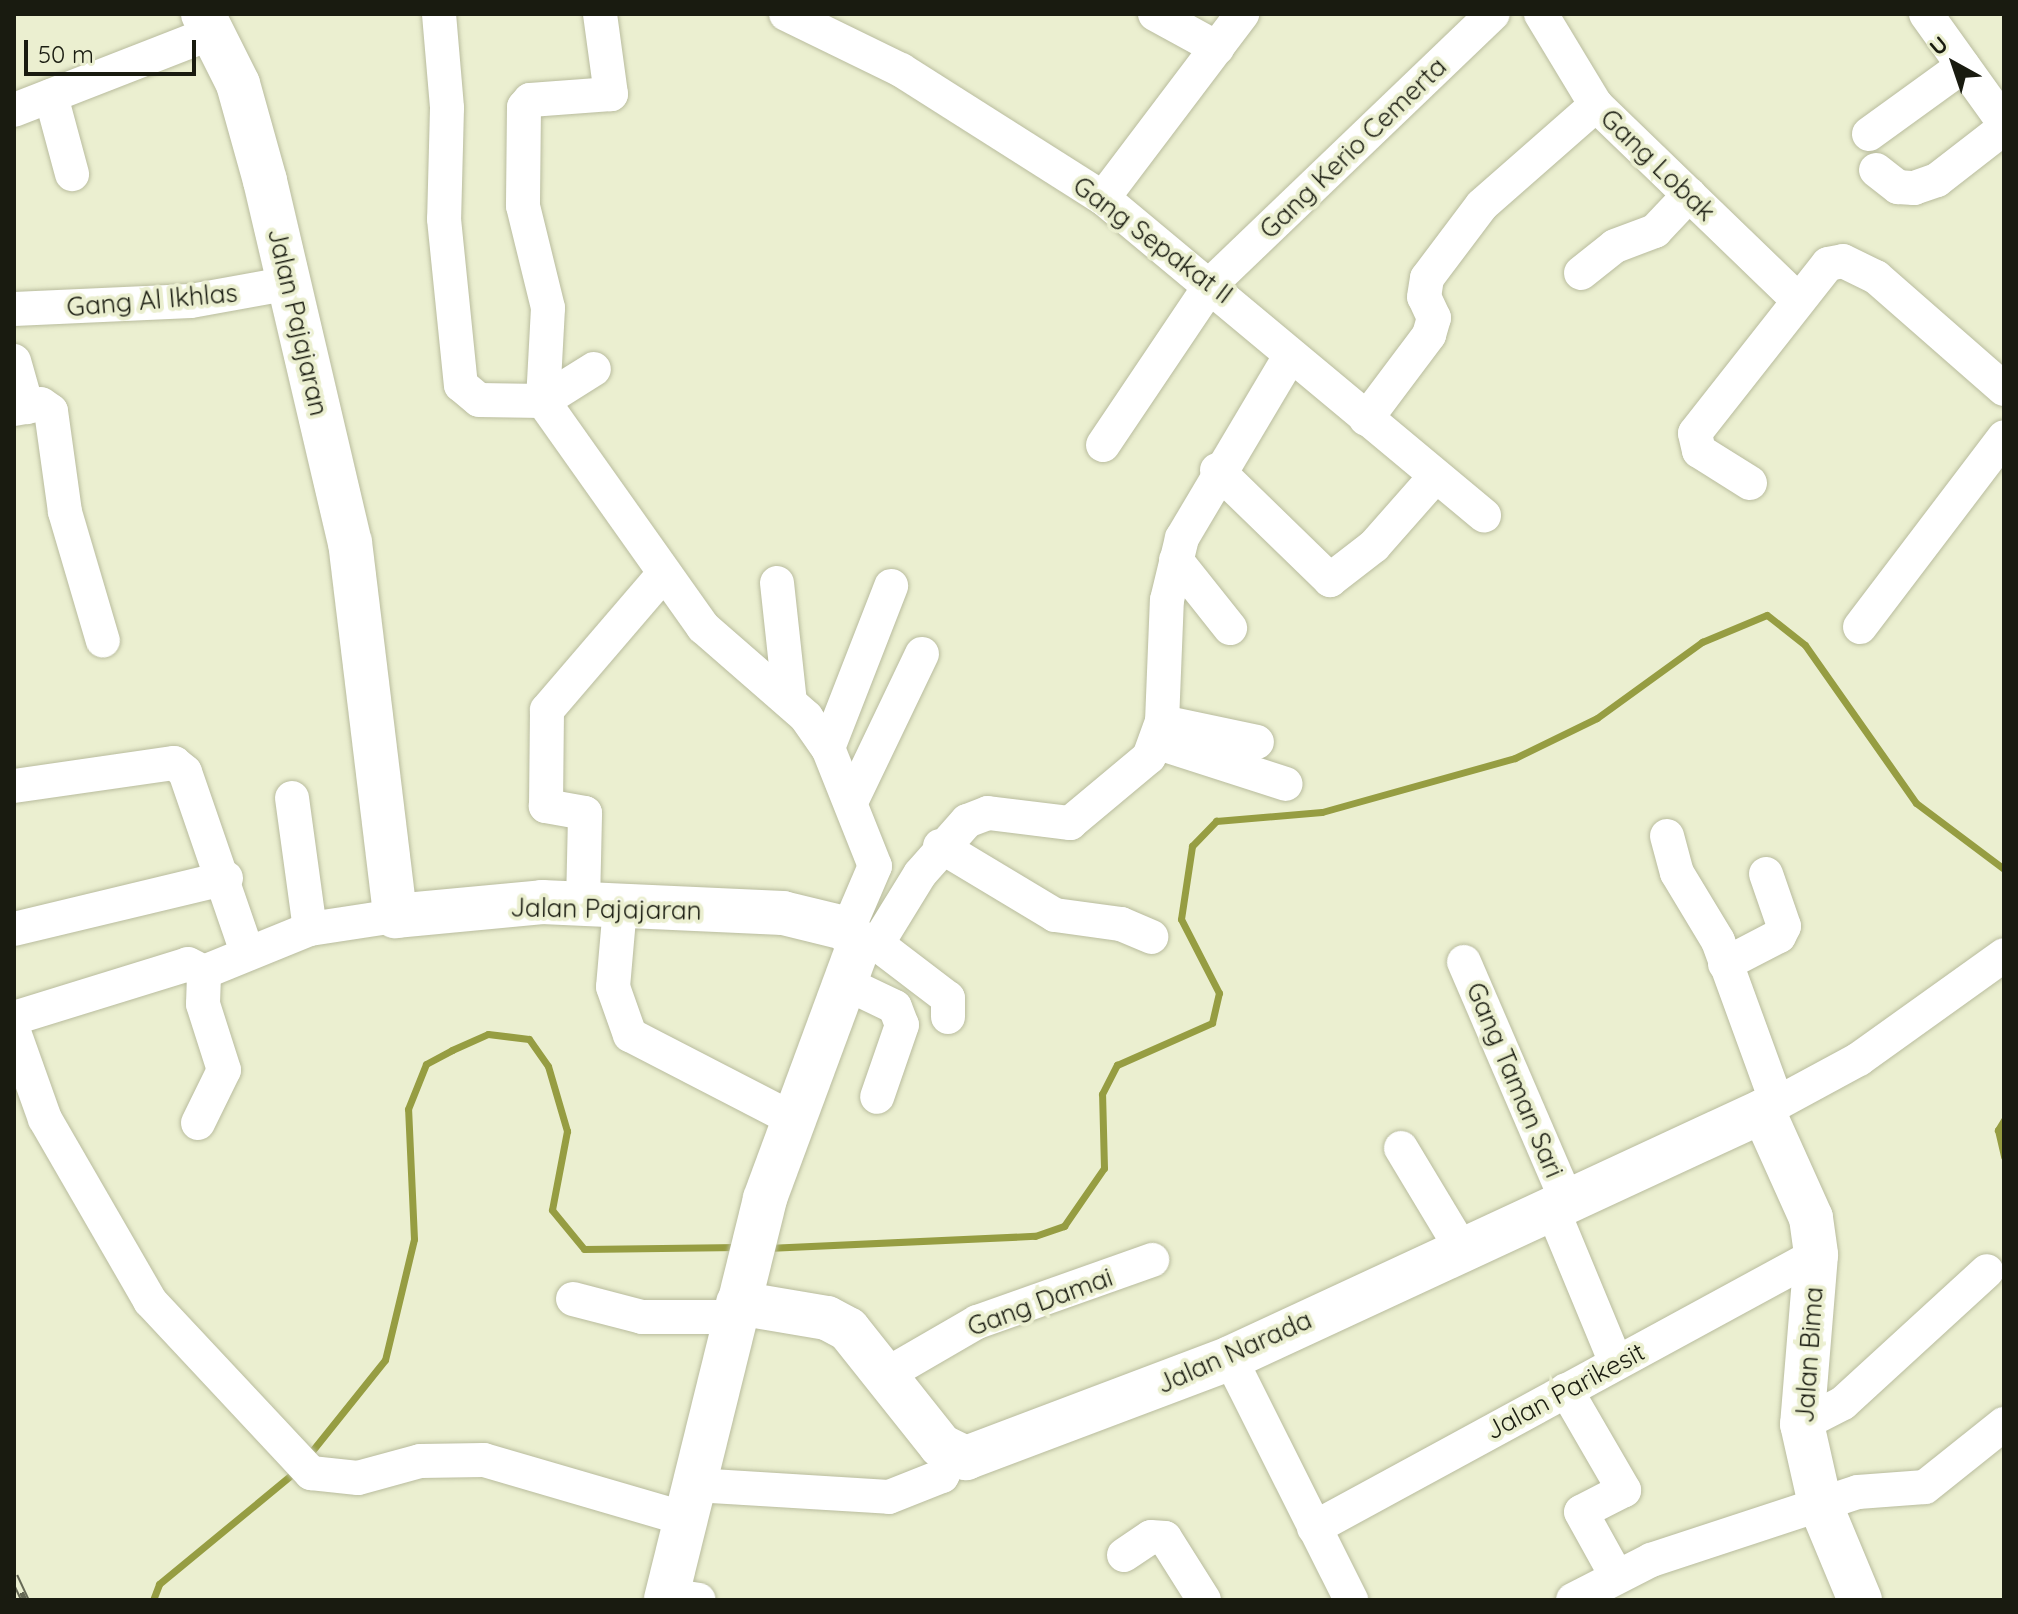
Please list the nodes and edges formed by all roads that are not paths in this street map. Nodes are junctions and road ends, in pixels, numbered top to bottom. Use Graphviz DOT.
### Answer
graph roads {
  1 [pos="439,14"];
  2 [pos="600,14"];
  3 [pos="786,14"];
  4 [pos="1155,14"];
  5 [pos="1242,14"];
  6 [pos="1493,14"];
  7 [pos="1541,14"];
  8 [pos="1926,14"];
  9 [pos="208,24"];
  10 [pos="1217,48"];
  11 [pos="1963,66"];
  12 [pos="51,96"];
  13 [pos="1596,105"];
  14 [pos="14,110"];
  15 [pos="2004,125"];
  16 [pos="1869,134"];
  17 [pos="1876,170"];
  18 [pos="72,174"];
  19 [pos="1689,195"];
  20 [pos="1103,198"];
  21 [pos="1581,273"];
  22 [pos="290,283"];
  23 [pos="1212,283"];
  24 [pos="1797,299"];
  25 [pos="14,309"];
  26 [pos="1290,356"];
  27 [pos="14,361"];
  28 [pos="594,369"];
  29 [pos="2004,389"];
  30 [pos="543,401"];
  31 [pos="20,408"];
  32 [pos="1366,419"];
  33 [pos="2004,437"];
  34 [pos="1103,445"];
  35 [pos="1217,470"];
  36 [pos="1434,478"];
  37 [pos="1750,483"];
  38 [pos="1484,516"];
  39 [pos="1176,560"];
  40 [pos="662,576"];
  41 [pos="777,583"];
  42 [pos="891,586"];
  43 [pos="1860,627"];
  44 [pos="1230,628"];
  45 [pos="103,641"];
  46 [pos="922,654"];
  47 [pos="790,702"];
  48 [pos="1161,733"];
  49 [pos="1257,742"];
  50 [pos="828,748"];
  51 [pos="1286,784"];
  52 [pos="14,786"];
  53 [pos="292,798"];
  54 [pos="852,800"];
  55 [pos="1667,836"];
  56 [pos="940,846"];
  57 [pos="1766,874"];
  58 [pos="226,878"];
  59 [pos="602,906"];
  60 [pos="395,916"];
  61 [pos="14,929"];
  62 [pos="310,929"];
  63 [pos="1151,937"];
  64 [pos="858,951"];
  65 [pos="247,952"];
  66 [pos="2004,955"];
  67 [pos="1464,962"];
  68 [pos="1725,964"];
  69 [pos="204,972"];
  70 [pos="948,1017"];
  71 [pos="14,1018"];
  72 [pos="14,1032"];
  73 [pos="877,1097"];
  74 [pos="1770,1107"];
  75 [pos="795,1120"];
  76 [pos="198,1123"];
  77 [pos="1401,1148"];
  78 [pos="1558,1202"];
  79 [pos="1460,1246"];
  80 [pos="1816,1255"];
  81 [pos="1152,1260"];
  82 [pos="1987,1271"];
  83 [pos="573,1299"];
  84 [pos="737,1310"];
  85 [pos="1230,1358"];
  86 [pos="1616,1363"];
  87 [pos="889,1373"];
  88 [pos="1566,1390"];
  89 [pos="1802,1424"];
  90 [pos="2004,1424"];
  91 [pos="953,1454"];
  92 [pos="690,1502"];
  93 [pos="1820,1504"];
  94 [pos="1314,1528"];
  95 [pos="1124,1555"];
  96 [pos="1617,1577"];
  97 [pos="677,1598"];
  98 [pos="1204,1600"];
  99 [pos="1351,1600"];
  100 [pos="1573,1600"];
  101 [pos="1860,1600"];
  1 -- 30 [label="street"];
  2 -- 30 [label="street"];
  3 -- 20 [label="street, Gang Sepakat II"];
  4 -- 10 [label="street"];
  5 -- 10 [label="street"];
  6 -- 23 [label="street, Gang Kerio Cemerta"];
  7 -- 13 [label="street, Gang Lobak"];
  8 -- 11 [label="street"];
  9 -- 12 [label="street"];
  9 -- 22 [label="main road, Jalan Pajajaran"];
  10 -- 20 [label="street"];
  11 -- 15 [label="street"];
  11 -- 16 [label="street"];
  12 -- 14 [label="street"];
  12 -- 18 [label="street"];
  13 -- 19 [label="street, Gang Lobak"];
  13 -- 32 [label="street"];
  15 -- 17 [label="street"];
  19 -- 21 [label="street"];
  19 -- 24 [label="street, Gang Lobak"];
  20 -- 23 [label="street, Gang Sepakat II"];
  22 -- 25 [label="street, Gang Al Ikhlas"];
  22 -- 60 [label="main road, Jalan Pajajaran"];
  23 -- 26 [label="street, Gang Sepakat II"];
  23 -- 34 [label="street, Gang Kerio Cemerta"];
  24 -- 29 [label="street"];
  24 -- 37 [label="street"];
  26 -- 32 [label="street, Gang Sepakat II"];
  26 -- 35 [label="street"];
  27 -- 31 [label="street"];
  28 -- 30 [label="street"];
  30 -- 40 [label="street"];
  31 -- 45 [label="street"];
  32 -- 36 [label="street, Gang Sepakat II"];
  33 -- 43 [label="street"];
  35 -- 36 [label="street"];
  35 -- 39 [label="street"];
  36 -- 38 [label="street, Gang Sepakat II"];
  39 -- 44 [label="street"];
  39 -- 48 [label="street"];
  40 -- 47 [label="street"];
  40 -- 59 [label="street"];
  41 -- 47 [label="street"];
  42 -- 50 [label="street"];
  46 -- 54 [label="street"];
  47 -- 50 [label="street"];
  48 -- 49 [label="street"];
  48 -- 51 [label="street"];
  48 -- 56 [label="street"];
  50 -- 54 [label="street"];
  52 -- 58 [label="street"];
  53 -- 62 [label="street"];
  54 -- 64 [label="street"];
  55 -- 68 [label="street"];
  56 -- 63 [label="street"];
  56 -- 64 [label="street"];
  57 -- 68 [label="street"];
  58 -- 61 [label="street"];
  58 -- 65 [label="street"];
  59 -- 60 [label="main road, Jalan Pajajaran"];
  59 -- 64 [label="main road, Jalan Pajajaran"];
  59 -- 75 [label="street"];
  60 -- 62 [label="street"];
  62 -- 65 [label="street"];
  64 -- 70 [label="street"];
  64 -- 73 [label="street"];
  64 -- 75 [label="main road"];
  65 -- 69 [label="street"];
  66 -- 74 [label="street"];
  67 -- 78 [label="street, Gang Taman Sari"];
  68 -- 74 [label="street"];
  69 -- 71 [label="street"];
  69 -- 76 [label="street"];
  72 -- 92 [label="street"];
  74 -- 78 [label="main road, Jalan Narada"];
  74 -- 80 [label="main road, Jalan Bima"];
  75 -- 84 [label="main road"];
  77 -- 79 [label="street"];
  78 -- 79 [label="main road, Jalan Narada"];
  78 -- 86 [label="street, Gang Taman Sari"];
  79 -- 85 [label="main road, Jalan Narada"];
  80 -- 86 [label="street, Jalan Parikesit"];
  80 -- 89 [label="main road, Jalan Bima"];
  81 -- 87 [label="street, Gang Damai"];
  82 -- 89 [label="street"];
  83 -- 84 [label="street"];
  84 -- 87 [label="main road"];
  84 -- 92 [label="main road"];
  85 -- 91 [label="main road, Jalan Narada"];
  85 -- 94 [label="street"];
  86 -- 88 [label="street, Jalan Parikesit"];
  87 -- 91 [label="main road"];
  88 -- 94 [label="street, Jalan Parikesit"];
  88 -- 96 [label="street"];
  89 -- 93 [label="main road, Jalan Bima"];
  90 -- 93 [label="street"];
  91 -- 92 [label="street"];
  92 -- 97 [label="main road"];
  93 -- 96 [label="street"];
  93 -- 101 [label="main road, Jalan Bima"];
  94 -- 99 [label="street"];
  95 -- 98 [label="street"];
  96 -- 100 [label="street"];
}
